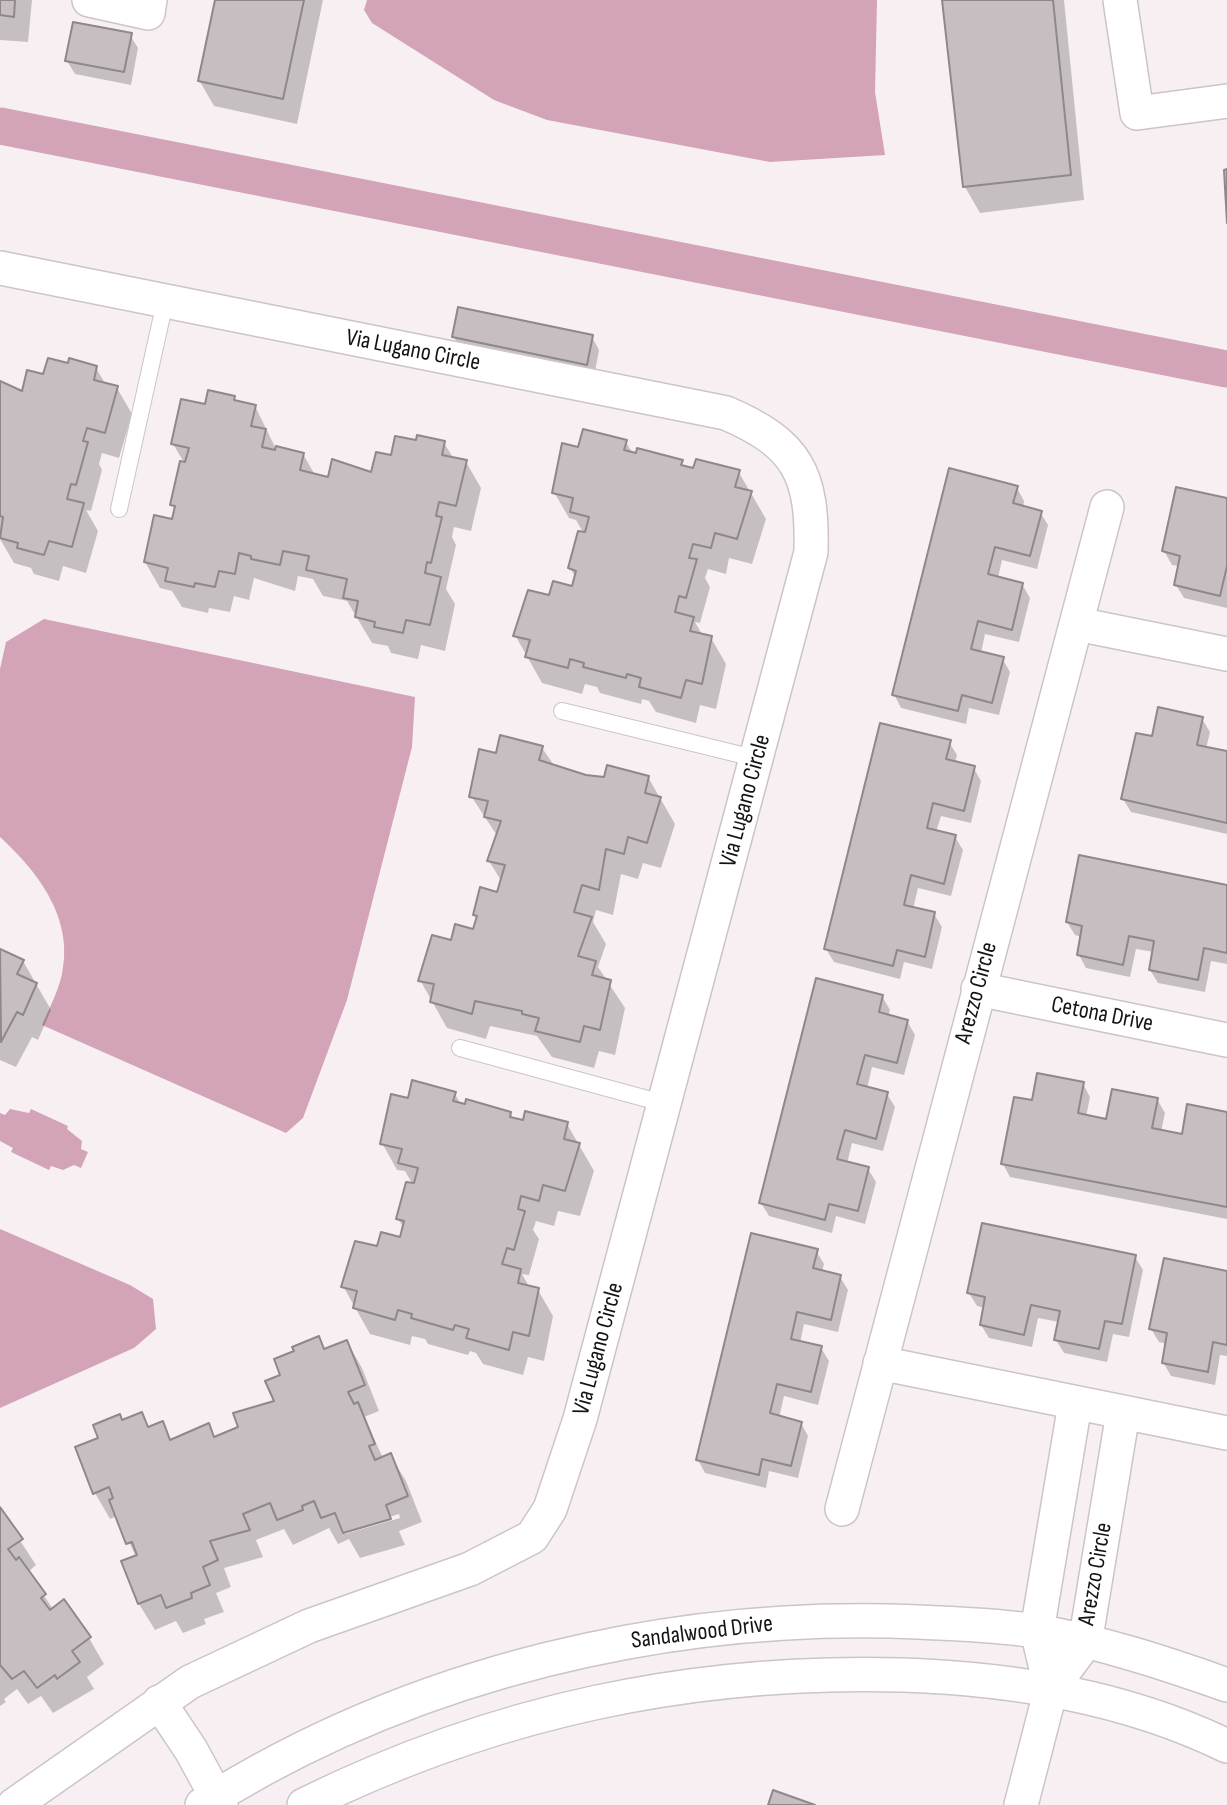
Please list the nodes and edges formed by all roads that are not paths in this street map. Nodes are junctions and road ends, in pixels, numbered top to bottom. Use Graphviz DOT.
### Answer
graph roads {
  1 [pos="89,0"];
  2 [pos="150,0"];
  3 [pos="1127,1"];
  4 [pos="1227,101"];
  5 [pos="0,268"];
  6 [pos="165,302"];
  7 [pos="1107,507"];
  8 [pos="119,509"];
  9 [pos="1077,624"];
  10 [pos="1227,654"];
  11 [pos="562,711"];
  12 [pos="758,759"];
  13 [pos="978,989"];
  14 [pos="1227,1040"];
  15 [pos="460,1048"];
  16 [pos="666,1104"];
  17 [pos="880,1363"];
  18 [pos="1075,1404"];
  19 [pos="1123,1413"];
  20 [pos="1227,1433"];
  21 [pos="1058,1503"];
  22 [pos="842,1509"];
  23 [pos="1107,1510"];
  24 [pos="1037,1631"];
  25 [pos="1085,1643"];
  26 [pos="1227,1685"];
  27 [pos="1051,1689"];
  28 [pos="159,1702"];
  29 [pos="1227,1746"];
  30 [pos="213,1802"];
  31 [pos="14,1805"];
  32 [pos="304,1805"];
  33 [pos="1021,1805"];
  1 -- 2 [label="street"];
  3 -- 4 [label="street"];
  5 -- 6 [label="street, Via Lugano Circle"];
  6 -- 8 [label="lane"];
  6 -- 12 [label="street, Via Lugano Circle"];
  7 -- 9 [label="street, Arezzo Circle"];
  9 -- 10 [label="street"];
  9 -- 13 [label="street, Arezzo Circle"];
  11 -- 12 [label="lane"];
  12 -- 16 [label="street, Via Lugano Circle"];
  13 -- 14 [label="street, Cetona Drive"];
  13 -- 17 [label="street, Arezzo Circle"];
  15 -- 16 [label="lane"];
  16 -- 28 [label="street, Via Lugano Circle"];
  17 -- 18 [label="street"];
  17 -- 22 [label="street, Arezzo Circle"];
  18 -- 19 [label="street"];
  18 -- 21 [label="street, Arezzo Circle"];
  19 -- 20 [label="street"];
  19 -- 23 [label="street, Arezzo Circle"];
  21 -- 23 [label="street, Arezzo Circle"];
  21 -- 24 [label="street, Arezzo Circle"];
  23 -- 25 [label="street, Arezzo Circle"];
  24 -- 25 [label="street, Sandalwood Drive"];
  24 -- 27 [label="street, Arezzo Circle"];
  24 -- 30 [label="street, Sandalwood Drive"];
  25 -- 26 [label="street, Sandalwood Drive"];
  25 -- 27 [label="street, Arezzo Circle"];
  27 -- 29 [label="street, Sandalwood Drive"];
  27 -- 32 [label="street, Sandalwood Drive"];
  27 -- 33 [label="street"];
  28 -- 30 [label="street"];
  28 -- 31 [label="street, Via Lugano Circle"];
}
